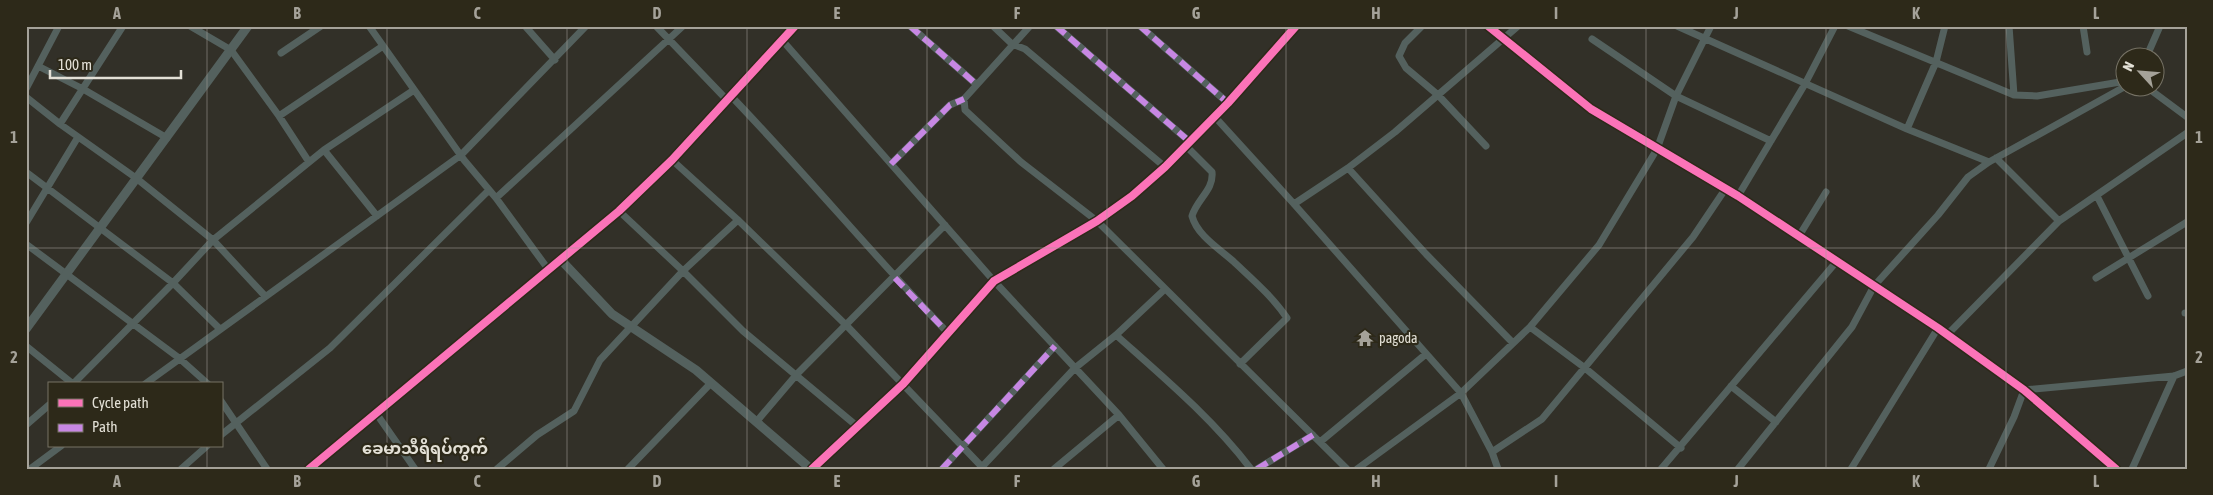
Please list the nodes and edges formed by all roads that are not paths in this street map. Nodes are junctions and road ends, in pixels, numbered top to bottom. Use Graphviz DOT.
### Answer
graph roads {
  1 [pos="59,26"];
  2 [pos="124,26"];
  3 [pos="190,26"];
  4 [pos="248,26"];
  5 [pos="321,26"];
  6 [pos="369,26"];
  7 [pos="525,26"];
  8 [pos="586,26"];
  9 [pos="656,26"];
  10 [pos="683,26"];
  11 [pos="795,26"];
  12 [pos="910,26"];
  13 [pos="993,26"];
  14 [pos="1030,26"];
  15 [pos="1056,26"];
  16 [pos="1140,26"];
  17 [pos="1296,26"];
  18 [pos="1422,26"];
  19 [pos="1488,26"];
  20 [pos="1518,26"];
  21 [pos="1678,26"];
  22 [pos="1711,26"];
  23 [pos="1835,26"];
  24 [pos="1848,26"];
  25 [pos="1946,26"];
  26 [pos="2009,26"];
  27 [pos="2084,26"];
  28 [pos="2160,26"];
  29 [pos="1502,38"];
  30 [pos="1704,38"];
  31 [pos="670,39"];
  32 [pos="1592,39"];
  33 [pos="782,40"];
  34 [pos="1012,44"];
  35 [pos="383,46"];
  36 [pos="2150,48"];
  37 [pos="231,50"];
  38 [pos="2087,52"];
  39 [pos="281,53"];
  40 [pos="555,60"];
  41 [pos="1936,62"];
  42 [pos="38,66"];
  43 [pos="2116,83"];
  44 [pos="976,84"];
  45 [pos="1805,84"];
  46 [pos="26,89"];
  47 [pos="83,89"];
  48 [pos="414,90"];
  49 [pos="2116,92"];
  50 [pos="1438,94"];
  51 [pos="2014,95"];
  52 [pos="1676,96"];
  53 [pos="26,97"];
  54 [pos="729,98"];
  55 [pos="964,98"];
  56 [pos="2161,98"];
  57 [pos="1228,104"];
  58 [pos="279,116"];
  59 [pos="1215,117"];
  60 [pos="2187,117"];
  61 [pos="60,124"];
  62 [pos="1907,129"];
  63 [pos="2187,133"];
  64 [pos="78,137"];
  65 [pos="167,138"];
  66 [pos="1771,141"];
  67 [pos="1188,144"];
  68 [pos="1486,146"];
  69 [pos="1657,149"];
  70 [pos="324,150"];
  71 [pos="461,155"];
  72 [pos="672,160"];
  73 [pos="1992,160"];
  74 [pos="309,162"];
  75 [pos="891,164"];
  76 [pos="1165,166"];
  77 [pos="1348,168"];
  78 [pos="26,172"];
  79 [pos="136,178"];
  80 [pos="47,188"];
  81 [pos="1726,188"];
  82 [pos="489,190"];
  83 [pos="1826,192"];
  84 [pos="1738,196"];
  85 [pos="2097,196"];
  86 [pos="496,198"];
  87 [pos="1294,204"];
  88 [pos="619,211"];
  89 [pos="377,216"];
  90 [pos="738,220"];
  91 [pos="1097,221"];
  92 [pos="2059,221"];
  93 [pos="2187,222"];
  94 [pos="26,223"];
  95 [pos="945,225"];
  96 [pos="100,228"];
  97 [pos="1799,236"];
  98 [pos="213,240"];
  99 [pos="26,244"];
  100 [pos="2128,258"];
  101 [pos="560,259"];
  102 [pos="1837,261"];
  103 [pos="548,269"];
  104 [pos="684,271"];
  105 [pos="67,273"];
  106 [pos="895,278"];
  107 [pos="2096,278"];
  108 [pos="994,281"];
  109 [pos="173,283"];
  110 [pos="1874,286"];
  111 [pos="1165,289"];
  112 [pos="265,296"];
  113 [pos="2148,296"];
  114 [pos="134,324"];
  115 [pos="846,325"];
  116 [pos="629,327"];
  117 [pos="1530,327"];
  118 [pos="1938,328"];
  119 [pos="26,329"];
  120 [pos="220,329"];
  121 [pos="947,332"];
  122 [pos="1116,335"];
  123 [pos="1947,335"];
  124 [pos="1513,343"];
  125 [pos="26,346"];
  126 [pos="1055,346"];
  127 [pos="1426,354"];
  128 [pos="179,358"];
  129 [pos="1240,364"];
  130 [pos="1075,368"];
  131 [pos="1585,368"];
  132 [pos="2187,371"];
  133 [pos="797,374"];
  134 [pos="2174,376"];
  135 [pos="71,382"];
  136 [pos="75,382"];
  137 [pos="148,382"];
  138 [pos="206,382"];
  139 [pos="711,383"];
  140 [pos="903,384"];
  141 [pos="1731,386"];
  142 [pos="2024,390"];
  143 [pos="1461,393"];
  144 [pos="222,402"];
  145 [pos="48,406"];
  146 [pos="376,413"];
  147 [pos="1119,415"];
  148 [pos="757,421"];
  149 [pos="1776,422"];
  150 [pos="236,423"];
  151 [pos="26,425"];
  152 [pos="858,427"];
  153 [pos="222,434"];
  154 [pos="1312,435"];
  155 [pos="1320,442"];
  156 [pos="58,448"];
  157 [pos="205,448"];
  158 [pos="962,448"];
  159 [pos="1681,448"];
  160 [pos="1492,452"];
  161 [pos="315,467"];
  162 [pos="982,468"];
  163 [pos="1852,468"];
  164 [pos="1991,468"];
  165 [pos="30,469"];
  166 [pos="180,469"];
  167 [pos="267,469"];
  168 [pos="414,469"];
  169 [pos="497,469"];
  170 [pos="628,469"];
  171 [pos="811,469"];
  172 [pos="942,469"];
  173 [pos="1054,469"];
  174 [pos="1164,469"];
  175 [pos="1251,469"];
  176 [pos="1257,469"];
  177 [pos="1347,469"];
  178 [pos="1357,469"];
  179 [pos="1498,469"];
  180 [pos="1661,469"];
  181 [pos="1738,469"];
  182 [pos="2116,469"];
  183 [pos="2132,469"];
  1 -- 42 [label="street"];
  2 -- 47 [label="street"];
  3 -- 37 [label="street"];
  4 -- 37 [label="street"];
  5 -- 39 [label="street"];
  6 -- 35 [label="street"];
  7 -- 40 [label="street"];
  8 -- 40 [label="street"];
  9 -- 31 [label="street"];
  10 -- 31 [label="street"];
  11 -- 33 [label="street"];
  12 -- 44 [label="street"];
  13 -- 34 [label="street"];
  14 -- 34 [label="street"];
  15 -- 67 [label="street"];
  16 -- 57 [label="street"];
  17 -- 57 [label="street"];
  18 -- 50 [label="street"];
  19 -- 29 [label="street"];
  20 -- 29 [label="street"];
  21 -- 30 [label="street"];
  22 -- 30 [label="street"];
  23 -- 45 [label="street"];
  24 -- 41 [label="street"];
  25 -- 41 [label="street"];
  26 -- 51 [label="street"];
  27 -- 38 [label="street"];
  28 -- 36 [label="street"];
  29 -- 50 [label="street"];
  29 -- 69 [label="street"];
  30 -- 45 [label="street"];
  30 -- 52 [label="street"];
  31 -- 54 [label="street"];
  31 -- 86 [label="street"];
  32 -- 52 [label="street"];
  33 -- 54 [label="street"];
  33 -- 75 [label="street"];
  34 -- 44 [label="street"];
  34 -- 76 [label="street"];
  35 -- 48 [label="street"];
  35 -- 58 [label="street"];
  37 -- 58 [label="street"];
  37 -- 65 [label="street"];
  40 -- 71 [label="street"];
  41 -- 51 [label="street"];
  41 -- 62 [label="street"];
  42 -- 46 [label="street"];
  42 -- 47 [label="street"];
  43 -- 51 [label="street"];
  44 -- 55 [label="street"];
  45 -- 62 [label="street"];
  45 -- 66 [label="street"];
  47 -- 61 [label="street"];
  47 -- 65 [label="street"];
  48 -- 70 [label="street"];
  48 -- 71 [label="street"];
  49 -- 73 [label="street"];
  50 -- 68 [label="street"];
  50 -- 77 [label="street"];
  52 -- 66 [label="street"];
  52 -- 69 [label="street"];
  53 -- 61 [label="street"];
  54 -- 72 [label="street"];
  54 -- 106 [label="street"];
  55 -- 75 [label="street"];
  55 -- 91 [label="street"];
  56 -- 60 [label="street"];
  57 -- 59 [label="street"];
  58 -- 74 [label="street"];
  59 -- 67 [label="street"];
  59 -- 87 [label="street"];
  61 -- 64 [label="street"];
  62 -- 73 [label="street"];
  63 -- 85 [label="street"];
  64 -- 79 [label="street"];
  64 -- 80 [label="street"];
  65 -- 79 [label="street"];
  66 -- 84 [label="street"];
  67 -- 76 [label="street"];
  67 -- 129 [label="street"];
  69 -- 81 [label="street"];
  69 -- 117 [label="street"];
  70 -- 74 [label="street"];
  70 -- 89 [label="street"];
  71 -- 82 [label="street"];
  71 -- 89 [label="street"];
  72 -- 88 [label="street"];
  72 -- 90 [label="street"];
  73 -- 92 [label="street"];
  73 -- 110 [label="street"];
  74 -- 98 [label="street"];
  75 -- 95 [label="street"];
  76 -- 91 [label="street"];
  77 -- 87 [label="street"];
  77 -- 124 [label="street"];
  78 -- 80 [label="street"];
  79 -- 96 [label="street"];
  79 -- 98 [label="street"];
  80 -- 94 [label="street"];
  80 -- 96 [label="street"];
  81 -- 84 [label="street"];
  81 -- 131 [label="street"];
  82 -- 86 [label="street"];
  82 -- 150 [label="street"];
  83 -- 97 [label="street"];
  84 -- 97 [label="street"];
  85 -- 92 [label="street"];
  85 -- 100 [label="street"];
  86 -- 103 [label="street"];
  87 -- 127 [label="street"];
  88 -- 101 [label="street"];
  88 -- 104 [label="street"];
  89 -- 112 [label="street"];
  90 -- 104 [label="street"];
  90 -- 115 [label="street"];
  91 -- 108 [label="street"];
  91 -- 111 [label="street"];
  92 -- 123 [label="street"];
  93 -- 100 [label="street"];
  95 -- 106 [label="street"];
  95 -- 108 [label="street"];
  96 -- 105 [label="street"];
  96 -- 109 [label="street"];
  97 -- 102 [label="street"];
  98 -- 109 [label="street"];
  98 -- 112 [label="street"];
  99 -- 105 [label="street"];
  100 -- 107 [label="street"];
  100 -- 113 [label="street"];
  101 -- 103 [label="street"];
  101 -- 116 [label="street"];
  102 -- 110 [label="street"];
  102 -- 141 [label="street"];
  103 -- 146 [label="street"];
  104 -- 116 [label="street"];
  104 -- 133 [label="street"];
  105 -- 114 [label="street"];
  105 -- 119 [label="street"];
  106 -- 115 [label="street"];
  106 -- 121 [label="street"];
  108 -- 121 [label="street"];
  108 -- 126 [label="street"];
  109 -- 114 [label="street"];
  109 -- 120 [label="street"];
  110 -- 118 [label="street"];
  110 -- 149 [label="street"];
  111 -- 122 [label="street"];
  111 -- 129 [label="street"];
  112 -- 120 [label="street"];
  114 -- 128 [label="street"];
  114 -- 136 [label="street"];
  115 -- 133 [label="street"];
  115 -- 140 [label="street"];
  116 -- 139 [label="street"];
  116 -- 169 [label="street"];
  117 -- 124 [label="street"];
  117 -- 131 [label="street"];
  118 -- 123 [label="street"];
  118 -- 163 [label="street"];
  120 -- 128 [label="street"];
  121 -- 140 [label="street"];
  122 -- 130 [label="street"];
  122 -- 175 [label="street"];
  123 -- 142 [label="street"];
  124 -- 143 [label="street"];
  125 -- 135 [label="street"];
  126 -- 130 [label="street"];
  126 -- 158 [label="street"];
  127 -- 143 [label="street"];
  127 -- 155 [label="street"];
  128 -- 137 [label="street"];
  128 -- 138 [label="street"];
  129 -- 154 [label="street"];
  130 -- 147 [label="street"];
  130 -- 162 [label="street"];
  131 -- 159 [label="street"];
  131 -- 160 [label="street"];
  132 -- 134 [label="street"];
  133 -- 148 [label="street"];
  133 -- 152 [label="street"];
  134 -- 142 [label="street"];
  134 -- 183 [label="street"];
  139 -- 148 [label="street"];
  139 -- 170 [label="street"];
  140 -- 152 [label="street"];
  140 -- 158 [label="street"];
  141 -- 149 [label="street"];
  141 -- 159 [label="street"];
  142 -- 164 [label="street"];
  142 -- 182 [label="street"];
  143 -- 160 [label="street"];
  143 -- 178 [label="street"];
  144 -- 150 [label="street"];
  145 -- 151 [label="street"];
  146 -- 161 [label="street"];
  146 -- 168 [label="street"];
  147 -- 173 [label="street"];
  147 -- 174 [label="street"];
  148 -- 171 [label="street"];
  149 -- 181 [label="street"];
  150 -- 153 [label="street"];
  150 -- 167 [label="street"];
  152 -- 171 [label="street"];
  154 -- 155 [label="street"];
  154 -- 176 [label="street"];
  155 -- 177 [label="street"];
  156 -- 165 [label="street"];
  157 -- 166 [label="street"];
  158 -- 162 [label="street"];
  158 -- 172 [label="street"];
  159 -- 180 [label="street"];
  160 -- 179 [label="street"];
}
